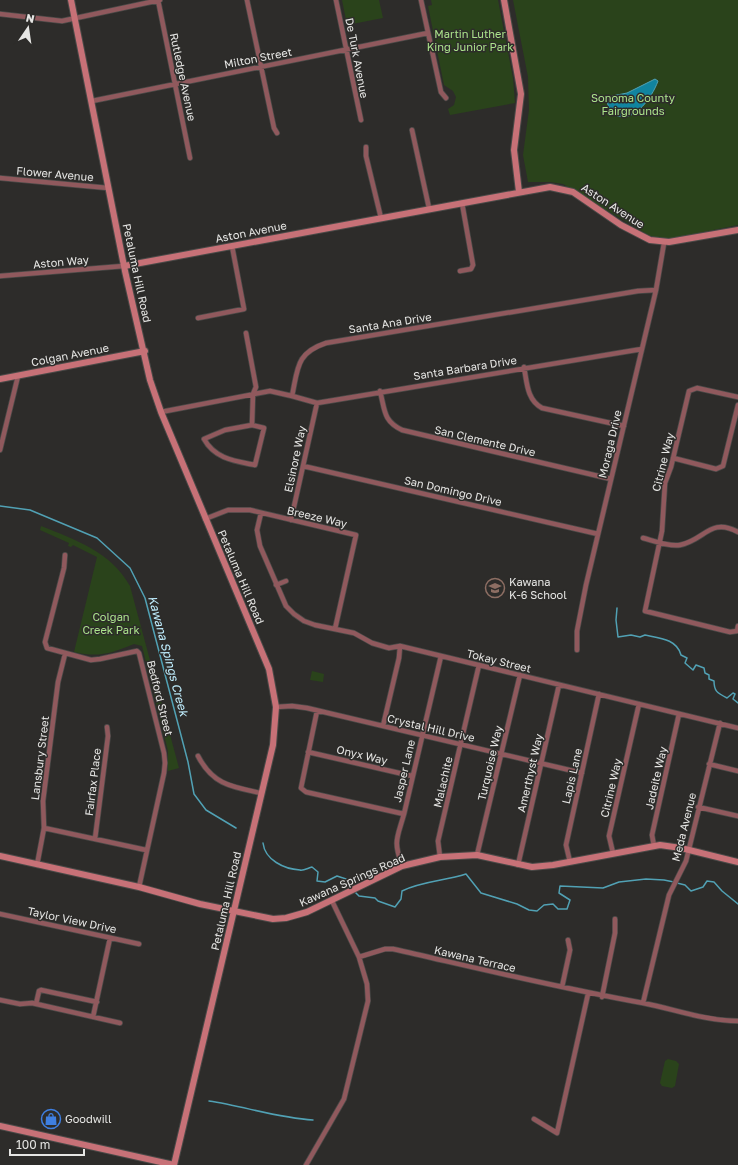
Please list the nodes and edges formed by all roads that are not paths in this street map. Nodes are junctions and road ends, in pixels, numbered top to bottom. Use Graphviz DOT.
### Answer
graph roads {
  1 [pos="71,0"];
  2 [pos="159,0"];
  3 [pos="247,0"];
  4 [pos="336,0"];
  5 [pos="421,0"];
  6 [pos="504,0"];
  7 [pos="0,14"];
  8 [pos="74,17"];
  9 [pos="428,33"];
  10 [pos="346,50"];
  11 [pos="260,67"];
  12 [pos="174,84"];
  13 [pos="446,98"];
  14 [pos="92,101"];
  15 [pos="361,120"];
  16 [pos="412,130"];
  17 [pos="277,133"];
  18 [pos="366,146"];
  19 [pos="190,158"];
  20 [pos="0,178"];
  21 [pos="108,188"];
  22 [pos="519,192"];
  23 [pos="462,203"];
  24 [pos="429,208"];
  25 [pos="381,218"];
  26 [pos="738,230"];
  27 [pos="664,243"];
  28 [pos="232,246"];
  29 [pos="124,266"];
  30 [pos="460,271"];
  31 [pos="0,276"];
  32 [pos="656,290"];
  33 [pos="198,318"];
  34 [pos="246,333"];
  35 [pos="642,349"];
  36 [pos="145,351"];
  37 [pos="524,367"];
  38 [pos="18,376"];
  39 [pos="0,379"];
  40 [pos="380,391"];
  41 [pos="253,394"];
  42 [pos="292,396"];
  43 [pos="738,397"];
  44 [pos="317,403"];
  45 [pos="738,405"];
  46 [pos="160,412"];
  47 [pos="252,425"];
  48 [pos="624,426"];
  49 [pos="0,450"];
  50 [pos="673,458"];
  51 [pos="303,466"];
  52 [pos="611,479"];
  53 [pos="261,513"];
  54 [pos="206,519"];
  55 [pos="291,520"];
  56 [pos="738,532"];
  57 [pos="598,534"];
  58 [pos="643,538"];
  59 [pos="660,542"];
  60 [pos="65,555"];
  61 [pos="286,580"];
  62 [pos="276,585"];
  63 [pos="737,628"];
  64 [pos="335,629"];
  65 [pos="400,646"];
  66 [pos="577,650"];
  67 [pos="65,654"];
  68 [pos="441,656"];
  69 [pos="479,665"];
  70 [pos="520,675"];
  71 [pos="560,685"];
  72 [pos="599,694"];
  73 [pos="639,704"];
  74 [pos="276,707"];
  75 [pos="317,711"];
  76 [pos="679,714"];
  77 [pos="720,723"];
  78 [pos="383,726"];
  79 [pos="107,727"];
  80 [pos="738,728"];
  81 [pos="422,735"];
  82 [pos="461,744"];
  83 [pos="308,752"];
  84 [pos="502,754"];
  85 [pos="198,756"];
  86 [pos="541,763"];
  87 [pos="709,764"];
  88 [pos="738,771"];
  89 [pos="582,772"];
  90 [pos="412,776"];
  91 [pos="261,793"];
  92 [pos="698,807"];
  93 [pos="404,814"];
  94 [pos="738,816"];
  95 [pos="44,828"];
  96 [pos="95,839"];
  97 [pos="654,846"];
  98 [pos="146,850"];
  99 [pos="689,850"];
  100 [pos="613,853"];
  101 [pos="477,855"];
  102 [pos="0,856"];
  103 [pos="440,857"];
  104 [pos="570,862"];
  105 [pos="738,862"];
  106 [pos="37,864"];
  107 [pos="518,865"];
  108 [pos="402,866"];
  109 [pos="139,888"];
  110 [pos="332,901"];
  111 [pos="235,912"];
  112 [pos="0,914"];
  113 [pos="615,919"];
  114 [pos="110,938"];
  115 [pos="568,940"];
  116 [pos="140,944"];
  117 [pos="359,957"];
  118 [pos="562,987"];
  119 [pos="588,994"];
  120 [pos="602,997"];
  121 [pos="0,1000"];
  122 [pos="96,1002"];
  123 [pos="643,1003"];
  124 [pos="36,1004"];
  125 [pos="93,1017"];
  126 [pos="738,1021"];
  127 [pos="120,1023"];
  128 [pos="534,1119"];
  129 [pos="0,1126"];
  130 [pos="175,1165"];
  131 [pos="306,1165"];
  1 -- 8 [label="street, Petaluma Hill Road"];
  2 -- 8 [label="street"];
  2 -- 12 [label="street, Rutledge Avenue"];
  3 -- 11 [label="street"];
  4 -- 10 [label="street, De Turk Avenue"];
  5 -- 9 [label="street"];
  6 -- 22 [label="street"];
  7 -- 8 [label="street"];
  8 -- 14 [label="street, Petaluma Hill Road"];
  9 -- 10 [label="street, Milton Street"];
  9 -- 13 [label="street"];
  10 -- 11 [label="street, Milton Street"];
  10 -- 15 [label="street, De Turk Avenue"];
  11 -- 12 [label="street, Milton Street"];
  11 -- 17 [label="street"];
  12 -- 14 [label="street, Milton Street"];
  12 -- 19 [label="street, Rutledge Avenue"];
  14 -- 21 [label="street, Petaluma Hill Road"];
  16 -- 24 [label="street"];
  18 -- 25 [label="street"];
  20 -- 21 [label="street, Flower Avenue"];
  21 -- 29 [label="street, Petaluma Hill Road"];
  22 -- 23 [label="street, Aston Avenue"];
  22 -- 27 [label="street, Aston Avenue"];
  23 -- 24 [label="street, Aston Avenue"];
  23 -- 30 [label="street"];
  24 -- 25 [label="street, Aston Avenue"];
  25 -- 28 [label="street, Aston Avenue"];
  26 -- 27 [label="street, Aston Avenue"];
  27 -- 32 [label="street, Moraga Drive"];
  28 -- 29 [label="street, Aston Avenue"];
  28 -- 33 [label="street"];
  29 -- 31 [label="street, Aston Way"];
  29 -- 36 [label="street, Petaluma Hill Road"];
  32 -- 35 [label="street, Moraga Drive"];
  32 -- 42 [label="street, Santa Ana Drive"];
  34 -- 41 [label="street"];
  35 -- 37 [label="street, Santa Barbara Drive"];
  35 -- 48 [label="street, Moraga Drive"];
  36 -- 38 [label="street, Colgan Avenue"];
  36 -- 46 [label="street, Petaluma Hill Road"];
  37 -- 40 [label="street, Santa Barbara Drive"];
  37 -- 48 [label="street"];
  38 -- 39 [label="street, Colgan Avenue"];
  38 -- 49 [label="street"];
  40 -- 44 [label="street, Santa Barbara Drive"];
  40 -- 52 [label="street, San Clemente Drive"];
  41 -- 42 [label="street"];
  41 -- 46 [label="street"];
  41 -- 47 [label="street"];
  42 -- 44 [label="street, Santa Barbara Drive"];
  43 -- 50 [label="street, Citrine Way"];
  44 -- 51 [label="street, Elsinore Way"];
  45 -- 50 [label="street"];
  46 -- 54 [label="street, Petaluma Hill Road"];
  47 -- 47 [label="street"];
  48 -- 52 [label="street, Moraga Drive"];
  50 -- 59 [label="street, Citrine Way"];
  51 -- 55 [label="street, Elsinore Way"];
  51 -- 57 [label="street, San Domingo Drive"];
  52 -- 57 [label="street, Moraga Drive"];
  53 -- 54 [label="street, Breeze Way"];
  53 -- 55 [label="street, Breeze Way"];
  53 -- 62 [label="street, Tokay Street"];
  54 -- 74 [label="street, Petaluma Hill Road"];
  55 -- 64 [label="street, Breeze Way"];
  56 -- 59 [label="street"];
  57 -- 66 [label="street, Moraga Drive"];
  58 -- 59 [label="street"];
  59 -- 63 [label="street, Citrine Way"];
  60 -- 67 [label="street, Bedford Street"];
  61 -- 62 [label="street"];
  62 -- 64 [label="street, Tokay Street"];
  64 -- 65 [label="street, Tokay Street"];
  65 -- 68 [label="street, Tokay Street"];
  65 -- 78 [label="street"];
  67 -- 95 [label="street, Lansbury Street"];
  67 -- 98 [label="street, Bedford Street"];
  68 -- 69 [label="street, Tokay Street"];
  68 -- 81 [label="street, Jasper Lane"];
  69 -- 70 [label="street, Tokay Street"];
  69 -- 82 [label="street, Malachite"];
  70 -- 71 [label="street, Tokay Street"];
  70 -- 84 [label="street, Turquoise Way"];
  71 -- 72 [label="street, Tokay Street"];
  71 -- 86 [label="street, Amerthyst Way"];
  72 -- 73 [label="street, Tokay Street"];
  72 -- 89 [label="street, Lapis Lane"];
  73 -- 76 [label="street, Tokay Street"];
  73 -- 100 [label="street, Citrine Way"];
  74 -- 75 [label="street, Crystal Hill Drive"];
  74 -- 91 [label="street, Petaluma Hill Road"];
  75 -- 78 [label="street, Crystal Hill Drive"];
  75 -- 83 [label="street"];
  76 -- 77 [label="street, Tokay Street"];
  76 -- 97 [label="street, Jadeite Way"];
  77 -- 80 [label="street, Tokay Street"];
  77 -- 87 [label="street, Meda Avenue"];
  78 -- 81 [label="street, Crystal Hill Drive"];
  79 -- 96 [label="street, Fairfax Place"];
  81 -- 82 [label="street, Crystal Hill Drive"];
  81 -- 90 [label="street, Jasper Lane"];
  82 -- 84 [label="street, Crystal Hill Drive"];
  82 -- 103 [label="street, Malachite"];
  83 -- 90 [label="street, Onyx Way"];
  83 -- 93 [label="street"];
  84 -- 86 [label="street, Crystal Hill Drive"];
  84 -- 101 [label="street, Turquoise Way"];
  85 -- 91 [label="street"];
  86 -- 89 [label="street, Crystal Hill Drive"];
  86 -- 107 [label="street, Amerthyst Way"];
  87 -- 88 [label="street"];
  87 -- 92 [label="street, Meda Avenue"];
  89 -- 104 [label="street, Lapis Lane"];
  90 -- 93 [label="street, Jasper Lane"];
  91 -- 111 [label="street, Petaluma Hill Road"];
  92 -- 94 [label="street"];
  92 -- 99 [label="street, Meda Avenue"];
  93 -- 108 [label="street, Jasper Lane"];
  95 -- 96 [label="street"];
  95 -- 106 [label="street, Lansbury Street"];
  96 -- 98 [label="street"];
  97 -- 99 [label="street, Kawana Springs Road"];
  97 -- 100 [label="street, Kawana Springs Road"];
  98 -- 109 [label="street, Bedford Street"];
  99 -- 105 [label="street, Kawana Springs Road"];
  99 -- 123 [label="street, Meda Avenue"];
  100 -- 104 [label="street, Kawana Springs Road"];
  101 -- 103 [label="street, Kawana Springs Road"];
  101 -- 107 [label="street, Kawana Springs Road"];
  102 -- 106 [label="street, Kawana Springs Road"];
  103 -- 108 [label="street, Kawana Springs Road"];
  104 -- 107 [label="street, Kawana Springs Road"];
  106 -- 109 [label="street, Kawana Springs Road"];
  108 -- 110 [label="street, Kawana Springs Road"];
  109 -- 111 [label="street, Kawana Springs Road"];
  110 -- 111 [label="street, Kawana Springs Road"];
  110 -- 117 [label="street"];
  111 -- 130 [label="street, Petaluma Hill Road"];
  112 -- 114 [label="street, Taylor View Drive"];
  113 -- 120 [label="street"];
  114 -- 116 [label="street, Taylor View Drive"];
  114 -- 122 [label="street"];
  115 -- 118 [label="street"];
  117 -- 118 [label="street, Kawana Terrace"];
  117 -- 131 [label="street"];
  118 -- 119 [label="street, Kawana Terrace"];
  119 -- 120 [label="street, Kawana Terrace"];
  119 -- 128 [label="street"];
  120 -- 123 [label="street, Kawana Terrace"];
  121 -- 124 [label="street"];
  122 -- 124 [label="street"];
  122 -- 125 [label="street"];
  123 -- 126 [label="street, Kawana Terrace"];
  124 -- 125 [label="street"];
  125 -- 127 [label="street"];
  129 -- 130 [label="street"];
}
